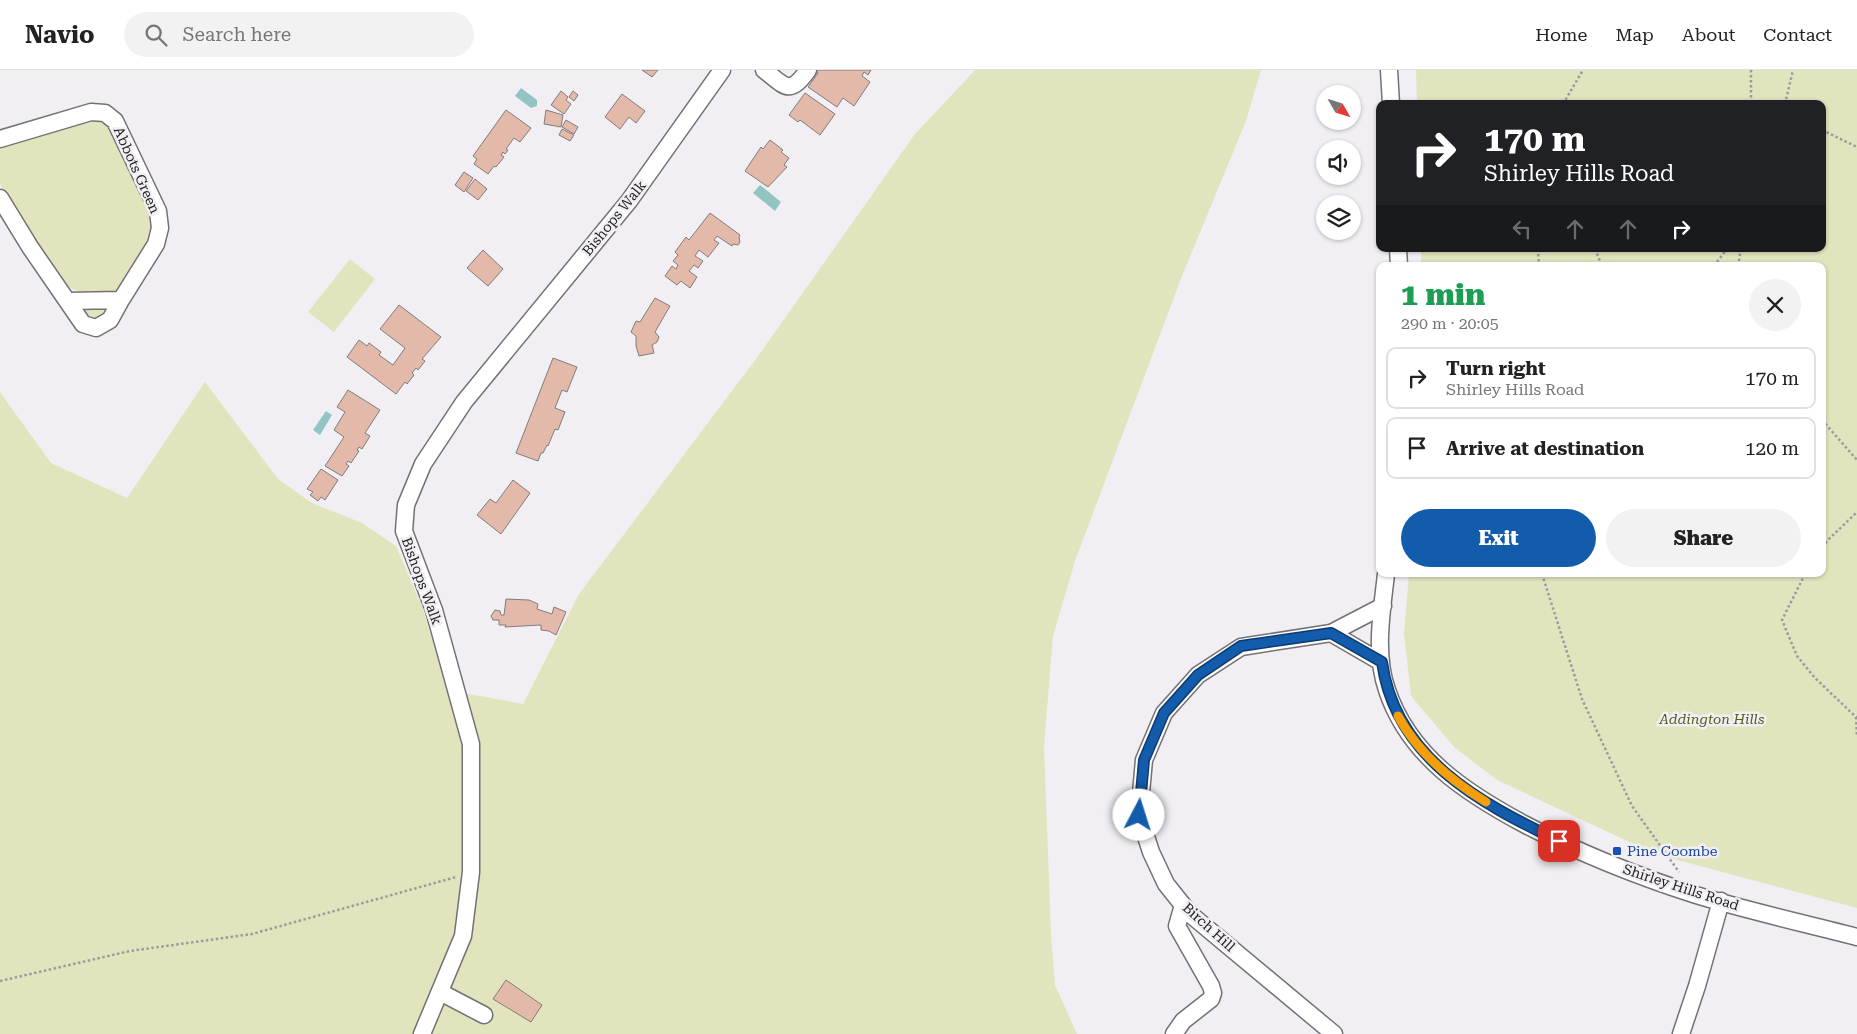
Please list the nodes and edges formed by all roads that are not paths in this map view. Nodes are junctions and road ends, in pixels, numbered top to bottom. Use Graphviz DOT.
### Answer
graph roads {
  1 [pos="722,70"];
  2 [pos="764,70"];
  3 [pos="808,70"];
  4 [pos="1389,70"];
  5 [pos="1391,100"];
  6 [pos="0,139"];
  7 [pos="0,198"];
  8 [pos="68,300"];
  9 [pos="121,300"];
  10 [pos="1386,577"];
  11 [pos="1383,606"];
  12 [pos="1331,633"];
  13 [pos="1382,662"];
  14 [pos="1721,902"];
  15 [pos="1183,905"];
  16 [pos="1857,937"];
  17 [pos="440,992"];
  18 [pos="484,1015"];
  19 [pos="422,1034"];
  20 [pos="1174,1034"];
  21 [pos="1334,1034"];
  22 [pos="1681,1034"];
  1 -- 17 [label="street, Bishops Walk"];
  2 -- 3 [label="street"];
  4 -- 5 [label="street"];
  6 -- 9 [label="street, Abbots Green"];
  7 -- 8 [label="street, Abbots Green"];
  8 -- 9 [label="street"];
  8 -- 9 [label="street, Abbots Green"];
  10 -- 11 [label="street, Shirley Hills Road"];
  11 -- 12 [label="street, Birch Hill"];
  11 -- 13 [label="street, Shirley Hills Road"];
  12 -- 13 [label="street"];
  12 -- 15 [label="street, Birch Hill"];
  13 -- 14 [label="street, Shirley Hills Road"];
  14 -- 16 [label="street, Shirley Hills Road"];
  14 -- 22 [label="street"];
  15 -- 20 [label="street"];
  15 -- 21 [label="street, Birch Hill"];
  17 -- 18 [label="street"];
  17 -- 19 [label="street, Bishops Walk"];
}
